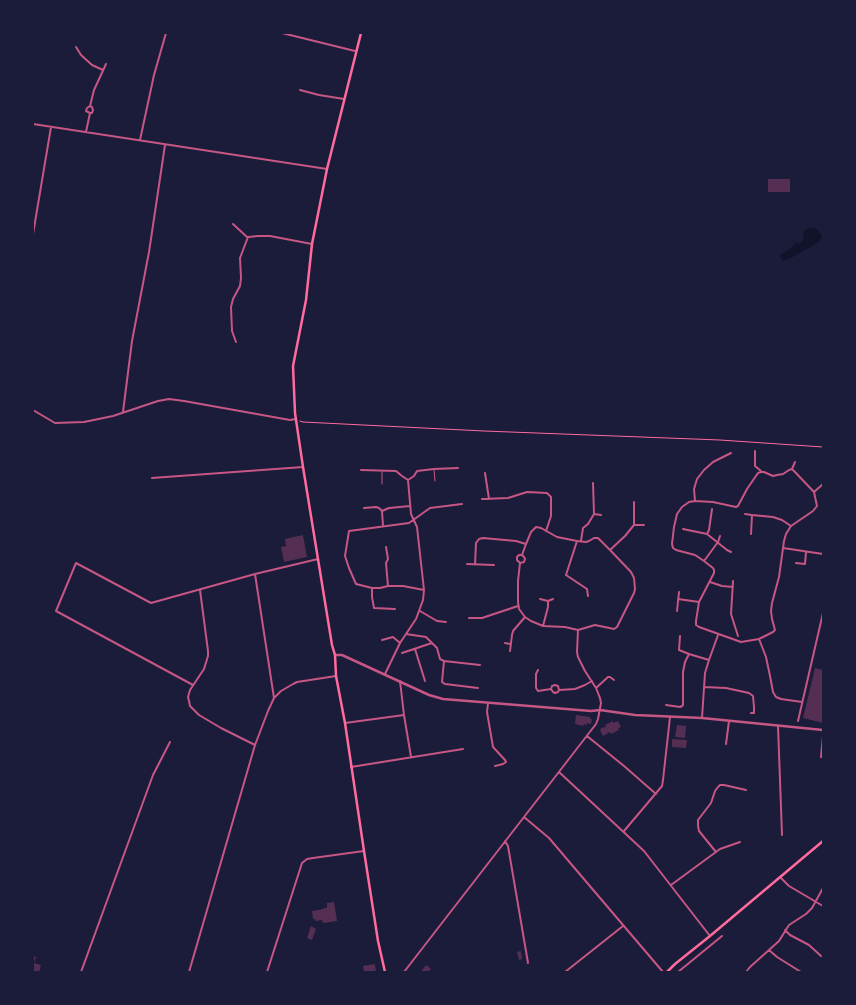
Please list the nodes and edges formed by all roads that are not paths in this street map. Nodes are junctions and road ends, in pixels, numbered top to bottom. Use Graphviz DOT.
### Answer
graph roads {
  1 [pos="166,33"];
  2 [pos="282,33"];
  3 [pos="361,33"];
  4 [pos="76,47"];
  5 [pos="355,51"];
  6 [pos="106,64"];
  7 [pos="103,70"];
  8 [pos="300,90"];
  9 [pos="344,99"];
  10 [pos="90,106"];
  11 [pos="90,113"];
  12 [pos="33,124"];
  13 [pos="51,127"];
  14 [pos="86,132"];
  15 [pos="140,140"];
  16 [pos="165,144"];
  17 [pos="327,169"];
  18 [pos="233,224"];
  19 [pos="33,234"];
  20 [pos="248,237"];
  21 [pos="312,244"];
  22 [pos="236,342"];
  23 [pos="33,410"];
  24 [pos="123,413"];
  25 [pos="296,420"];
  26 [pos="755,451"];
  27 [pos="731,453"];
  28 [pos="795,462"];
  29 [pos="303,467"];
  30 [pos="458,468"];
  31 [pos="434,469"];
  32 [pos="361,470"];
  33 [pos="792,470"];
  34 [pos="382,471"];
  35 [pos="761,472"];
  36 [pos="484,473"];
  37 [pos="152,478"];
  38 [pos="408,480"];
  39 [pos="435,481"];
  40 [pos="593,483"];
  41 [pos="382,484"];
  42 [pos="823,484"];
  43 [pos="814,492"];
  44 [pos="482,499"];
  45 [pos="489,499"];
  46 [pos="695,501"];
  47 [pos="634,502"];
  48 [pos="462,504"];
  49 [pos="410,506"];
  50 [pos="364,508"];
  51 [pos="712,509"];
  52 [pos="382,512"];
  53 [pos="594,514"];
  54 [pos="745,514"];
  55 [pos="601,515"];
  56 [pos="752,515"];
  57 [pos="413,520"];
  58 [pos="634,525"];
  59 [pos="644,525"];
  60 [pos="383,526"];
  61 [pos="791,526"];
  62 [pos="683,529"];
  63 [pos="546,531"];
  64 [pos="707,534"];
  65 [pos="751,534"];
  66 [pos="720,536"];
  67 [pos="577,541"];
  68 [pos="581,541"];
  69 [pos="718,542"];
  70 [pos="526,544"];
  71 [pos="386,547"];
  72 [pos="783,548"];
  73 [pos="610,550"];
  74 [pos="731,552"];
  75 [pos="806,552"];
  76 [pos="823,554"];
  77 [pos="522,555"];
  78 [pos="318,559"];
  79 [pos="704,561"];
  80 [pos="520,563"];
  81 [pos="796,563"];
  82 [pos="467,564"];
  83 [pos="474,565"];
  84 [pos="494,565"];
  85 [pos="255,574"];
  86 [pos="734,581"];
  87 [pos="710,582"];
  88 [pos="388,586"];
  89 [pos="733,587"];
  90 [pos="372,588"];
  91 [pos="200,590"];
  92 [pos="424,590"];
  93 [pos="679,592"];
  94 [pos="588,596"];
  95 [pos="540,599"];
  96 [pos="553,599"];
  97 [pos="678,599"];
  98 [pos="548,601"];
  99 [pos="699,602"];
  100 [pos="518,606"];
  101 [pos="395,609"];
  102 [pos="420,611"];
  103 [pos="677,611"];
  104 [pos="823,613"];
  105 [pos="525,617"];
  106 [pos="469,618"];
  107 [pos="446,622"];
  108 [pos="543,626"];
  109 [pos="578,630"];
  110 [pos="406,634"];
  111 [pos="718,635"];
  112 [pos="680,636"];
  113 [pos="738,636"];
  114 [pos="759,639"];
  115 [pos="382,640"];
  116 [pos="400,643"];
  117 [pos="432,643"];
  118 [pos="505,643"];
  119 [pos="510,644"];
  120 [pos="416,649"];
  121 [pos="510,651"];
  122 [pos="402,653"];
  123 [pos="689,654"];
  124 [pos="335,655"];
  125 [pos="708,660"];
  126 [pos="444,661"];
  127 [pos="480,665"];
  128 [pos="538,670"];
  129 [pos="385,674"];
  130 [pos="336,676"];
  131 [pos="614,680"];
  132 [pos="400,681"];
  133 [pos="425,681"];
  134 [pos="592,681"];
  135 [pos="193,685"];
  136 [pos="704,687"];
  137 [pos="478,688"];
  138 [pos="596,688"];
  139 [pos="551,689"];
  140 [pos="559,690"];
  141 [pos="274,698"];
  142 [pos="803,702"];
  143 [pos="488,703"];
  144 [pos="666,704"];
  145 [pos="600,710"];
  146 [pos="751,713"];
  147 [pos="404,715"];
  148 [pos="670,717"];
  149 [pos="702,718"];
  150 [pos="729,721"];
  151 [pos="798,721"];
  152 [pos="344,723"];
  153 [pos="778,726"];
  154 [pos="823,730"];
  155 [pos="587,736"];
  156 [pos="823,736"];
  157 [pos="170,742"];
  158 [pos="726,744"];
  159 [pos="255,745"];
  160 [pos="463,749"];
  161 [pos="411,757"];
  162 [pos="823,757"];
  163 [pos="506,762"];
  164 [pos="509,763"];
  165 [pos="495,766"];
  166 [pos="351,767"];
  167 [pos="559,772"];
  168 [pos="746,790"];
  169 [pos="656,794"];
  170 [pos="524,816"];
  171 [pos="624,832"];
  172 [pos="782,835"];
  173 [pos="823,840"];
  174 [pos="505,841"];
  175 [pos="740,842"];
  176 [pos="364,851"];
  177 [pos="716,852"];
  178 [pos="780,877"];
  179 [pos="671,885"];
  180 [pos="823,888"];
  181 [pos="816,902"];
  182 [pos="823,906"];
  183 [pos="623,926"];
  184 [pos="785,930"];
  185 [pos="710,936"];
  186 [pos="722,936"];
  187 [pos="769,950"];
  188 [pos="821,956"];
  189 [pos="528,963"];
  190 [pos="81,972"];
  191 [pos="189,972"];
  192 [pos="267,972"];
  193 [pos="384,972"];
  194 [pos="404,972"];
  195 [pos="565,972"];
  196 [pos="663,972"];
  197 [pos="667,972"];
  198 [pos="678,972"];
  199 [pos="746,972"];
  200 [pos="801,972"];
  1 -- 15 [label="street"];
  2 -- 5 [label="street"];
  3 -- 5 [label="main road"];
  4 -- 7 [label="street"];
  5 -- 9 [label="main road"];
  6 -- 7 [label="street"];
  7 -- 10 [label="street"];
  8 -- 9 [label="street"];
  9 -- 17 [label="main road"];
  10 -- 11 [label="street"];
  10 -- 11 [label="street"];
  11 -- 14 [label="street"];
  12 -- 13 [label="street"];
  13 -- 14 [label="street"];
  13 -- 19 [label="street"];
  14 -- 15 [label="street"];
  15 -- 16 [label="street"];
  16 -- 17 [label="street"];
  16 -- 24 [label="street"];
  17 -- 21 [label="main road"];
  18 -- 20 [label="street"];
  20 -- 21 [label="street"];
  20 -- 22 [label="street"];
  21 -- 25 [label="main road"];
  23 -- 24 [label="street"];
  24 -- 25 [label="street"];
  25 -- 29 [label="main road"];
  26 -- 35 [label="street"];
  27 -- 46 [label="street"];
  28 -- 33 [label="street"];
  29 -- 37 [label="street"];
  29 -- 78 [label="main road"];
  30 -- 31 [label="street"];
  31 -- 38 [label="street"];
  31 -- 39 [label="lane"];
  32 -- 34 [label="street"];
  33 -- 35 [label="street"];
  33 -- 43 [label="street"];
  34 -- 38 [label="street"];
  34 -- 41 [label="lane"];
  35 -- 46 [label="street"];
  36 -- 45 [label="street"];
  38 -- 49 [label="street"];
  40 -- 53 [label="street"];
  42 -- 43 [label="street"];
  43 -- 61 [label="street"];
  44 -- 45 [label="street"];
  45 -- 63 [label="street"];
  46 -- 79 [label="street"];
  47 -- 58 [label="street"];
  48 -- 57 [label="street"];
  49 -- 52 [label="street"];
  49 -- 57 [label="street"];
  50 -- 52 [label="street"];
  51 -- 64 [label="street"];
  52 -- 60 [label="street"];
  53 -- 55 [label="street"];
  53 -- 68 [label="street"];
  54 -- 56 [label="street"];
  56 -- 61 [label="street"];
  56 -- 65 [label="street"];
  57 -- 60 [label="street"];
  57 -- 92 [label="street"];
  58 -- 59 [label="street"];
  58 -- 73 [label="street"];
  60 -- 90 [label="street"];
  61 -- 72 [label="street"];
  62 -- 64 [label="street"];
  63 -- 67 [label="street"];
  63 -- 70 [label="street"];
  64 -- 69 [label="street"];
  66 -- 69 [label="street"];
  67 -- 68 [label="street"];
  67 -- 94 [label="street"];
  68 -- 73 [label="street"];
  69 -- 74 [label="street"];
  69 -- 79 [label="street"];
  70 -- 77 [label="street"];
  70 -- 83 [label="street"];
  71 -- 88 [label="street"];
  72 -- 75 [label="street"];
  72 -- 114 [label="street"];
  73 -- 109 [label="street"];
  75 -- 76 [label="street"];
  75 -- 81 [label="street"];
  77 -- 80 [label="street"];
  77 -- 80 [label="street"];
  78 -- 85 [label="street"];
  78 -- 124 [label="main road"];
  79 -- 87 [label="street"];
  80 -- 100 [label="street"];
  82 -- 83 [label="street"];
  83 -- 84 [label="street"];
  85 -- 91 [label="street"];
  85 -- 141 [label="street"];
  86 -- 89 [label="street"];
  87 -- 89 [label="street"];
  87 -- 99 [label="street"];
  88 -- 90 [label="street"];
  88 -- 92 [label="street"];
  89 -- 113 [label="street"];
  90 -- 101 [label="street"];
  91 -- 135 [label="street"];
  91 -- 135 [label="street"];
  92 -- 102 [label="street"];
  93 -- 97 [label="street"];
  95 -- 98 [label="street"];
  96 -- 98 [label="street"];
  97 -- 99 [label="street"];
  97 -- 103 [label="street"];
  98 -- 108 [label="street"];
  99 -- 111 [label="street"];
  100 -- 105 [label="street"];
  100 -- 106 [label="street"];
  102 -- 107 [label="street"];
  102 -- 110 [label="street"];
  104 -- 142 [label="street"];
  105 -- 108 [label="street"];
  105 -- 119 [label="street"];
  108 -- 109 [label="street"];
  109 -- 134 [label="street"];
  110 -- 116 [label="street"];
  110 -- 117 [label="street"];
  111 -- 114 [label="street"];
  111 -- 125 [label="street"];
  112 -- 123 [label="street"];
  114 -- 142 [label="street"];
  115 -- 116 [label="street"];
  116 -- 129 [label="street"];
  117 -- 120 [label="street"];
  117 -- 126 [label="street"];
  118 -- 119 [label="street"];
  119 -- 121 [label="street"];
  120 -- 122 [label="street"];
  120 -- 133 [label="street"];
  123 -- 125 [label="street"];
  123 -- 144 [label="street"];
  124 -- 129 [label="street"];
  124 -- 130 [label="main road"];
  125 -- 136 [label="street"];
  126 -- 127 [label="street"];
  126 -- 137 [label="street"];
  128 -- 139 [label="street"];
  129 -- 132 [label="street"];
  130 -- 141 [label="street"];
  130 -- 152 [label="main road"];
  131 -- 138 [label="street"];
  132 -- 143 [label="street"];
  132 -- 147 [label="street"];
  134 -- 138 [label="street"];
  134 -- 140 [label="street"];
  135 -- 159 [label="street"];
  136 -- 146 [label="street"];
  136 -- 149 [label="street"];
  138 -- 145 [label="street"];
  139 -- 140 [label="street"];
  139 -- 140 [label="street"];
  141 -- 159 [label="street"];
  142 -- 151 [label="street"];
  143 -- 145 [label="street"];
  143 -- 163 [label="street"];
  145 -- 148 [label="street"];
  145 -- 155 [label="street"];
  147 -- 152 [label="street"];
  147 -- 161 [label="street"];
  148 -- 149 [label="street"];
  148 -- 169 [label="street"];
  149 -- 150 [label="street"];
  150 -- 153 [label="street"];
  150 -- 158 [label="street"];
  152 -- 166 [label="main road"];
  153 -- 154 [label="street"];
  153 -- 172 [label="street"];
  155 -- 167 [label="street"];
  155 -- 169 [label="street"];
  156 -- 162 [label="street"];
  157 -- 190 [label="street"];
  159 -- 191 [label="street"];
  160 -- 161 [label="street"];
  161 -- 166 [label="street"];
  163 -- 164 [label="street"];
  163 -- 165 [label="street"];
  166 -- 176 [label="main road"];
  167 -- 170 [label="street"];
  167 -- 171 [label="street"];
  168 -- 177 [label="street"];
  169 -- 171 [label="street"];
  170 -- 174 [label="street"];
  170 -- 183 [label="street"];
  171 -- 179 [label="street"];
  173 -- 178 [label="main road"];
  174 -- 189 [label="street"];
  174 -- 194 [label="street"];
  175 -- 177 [label="street"];
  176 -- 192 [label="street"];
  176 -- 193 [label="main road"];
  177 -- 179 [label="street"];
  178 -- 181 [label="street"];
  178 -- 185 [label="main road"];
  179 -- 185 [label="street"];
  180 -- 181 [label="street"];
  181 -- 182 [label="street"];
  181 -- 184 [label="street"];
  183 -- 195 [label="street"];
  183 -- 196 [label="street"];
  184 -- 187 [label="street"];
  184 -- 188 [label="street"];
  185 -- 197 [label="main road"];
  186 -- 198 [label="street"];
  187 -- 199 [label="street"];
  187 -- 200 [label="street"];
}
